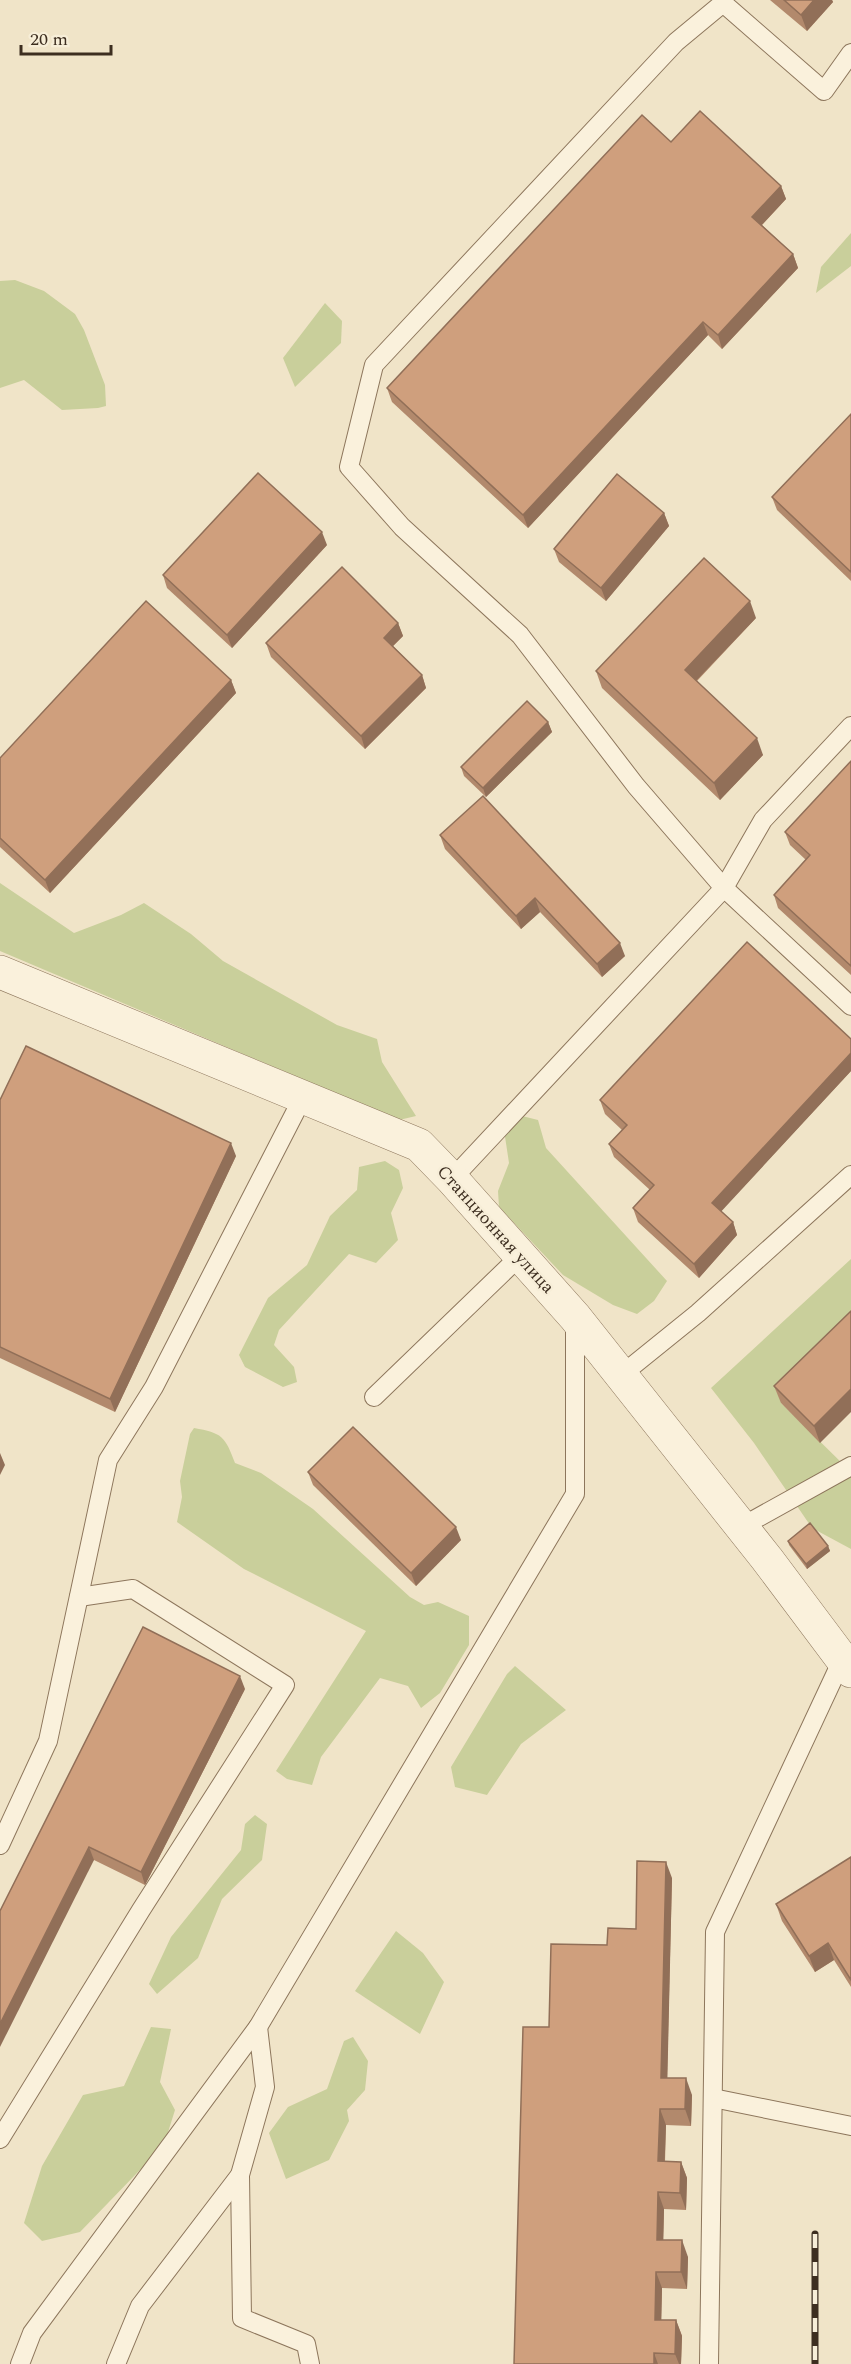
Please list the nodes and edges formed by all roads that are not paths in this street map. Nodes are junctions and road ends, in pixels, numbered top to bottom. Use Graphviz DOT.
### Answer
graph roads {
  1 [pos="851,53"];
  2 [pos="851,726"];
  3 [pos="724,888"];
  4 [pos="0,972"];
  5 [pos="851,1006"];
  6 [pos="303,1097"];
  7 [pos="851,1175"];
  8 [pos="452,1179"];
  9 [pos="520,1256"];
  10 [pos="575,1317"];
  11 [pos="620,1376"];
  12 [pos="375,1397"];
  13 [pos="851,1466"];
  14 [pos="741,1527"];
  15 [pos="79,1596"];
  16 [pos="847,1666"];
  17 [pos="0,1845"];
  18 [pos="258,2027"];
  19 [pos="712,2098"];
  20 [pos="851,2126"];
  21 [pos="0,2139"];
  22 [pos="240,2175"];
  23 [pos="20,2364"];
  24 [pos="116,2364"];
  25 [pos="310,2364"];
  26 [pos="709,2364"];
  1 -- 3 [label="lane"];
  2 -- 3 [label="lane"];
  3 -- 5 [label="lane"];
  3 -- 8 [label="lane"];
  4 -- 6 [label="street, Станционная улица"];
  6 -- 8 [label="street, Станционная улица"];
  6 -- 15 [label="lane"];
  7 -- 11 [label="lane"];
  8 -- 9 [label="street, Станционная улица"];
  9 -- 10 [label="street, Станционная улица"];
  9 -- 12 [label="lane"];
  10 -- 11 [label="street, Станционная улица"];
  10 -- 18 [label="lane"];
  11 -- 14 [label="street, Станционная улица"];
  13 -- 14 [label="lane"];
  14 -- 16 [label="street, Станционная улица"];
  15 -- 17 [label="lane"];
  15 -- 21 [label="lane"];
  16 -- 19 [label="lane"];
  18 -- 22 [label="lane"];
  18 -- 23 [label="lane"];
  19 -- 20 [label="lane"];
  19 -- 26 [label="lane"];
  22 -- 24 [label="lane"];
  22 -- 25 [label="lane"];
}
